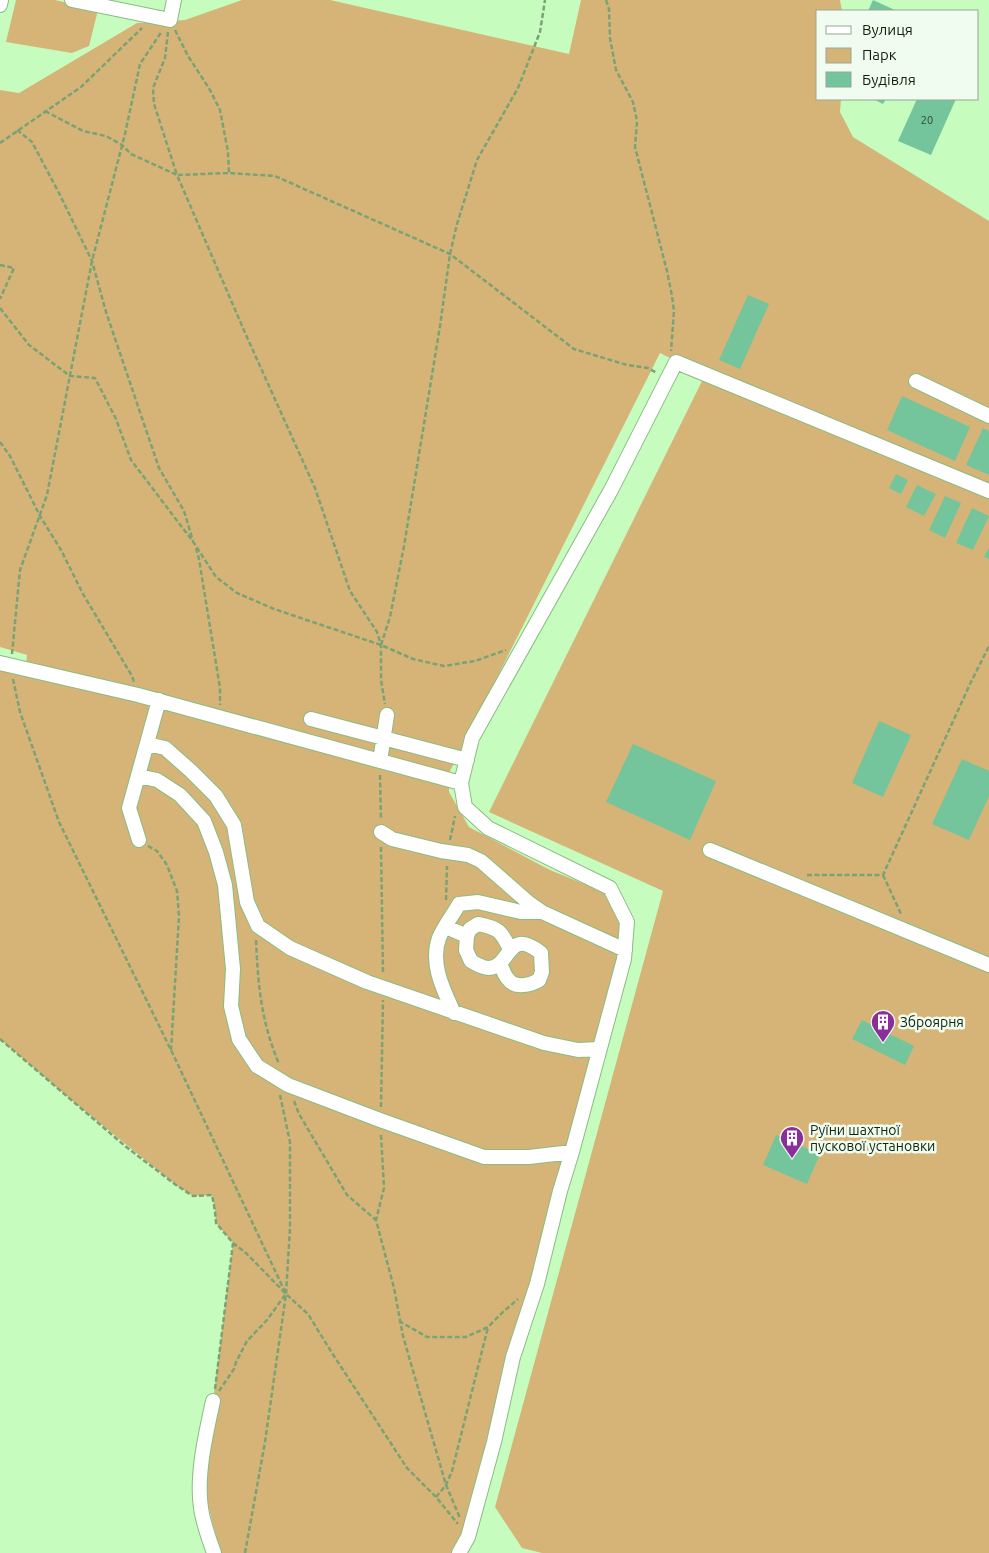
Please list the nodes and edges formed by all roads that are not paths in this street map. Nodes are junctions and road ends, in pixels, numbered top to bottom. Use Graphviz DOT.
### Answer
graph roads {
  1 [pos="1,0"];
  2 [pos="72,0"];
  3 [pos="174,0"];
  4 [pos="0,5"];
  5 [pos="916,381"];
  6 [pos="989,416"];
  7 [pos="989,491"];
  8 [pos="5,664"];
  9 [pos="159,700"];
  10 [pos="387,715"];
  11 [pos="311,719"];
  12 [pos="382,738"];
  13 [pos="146,744"];
  14 [pos="466,760"];
  15 [pos="380,761"];
  16 [pos="138,776"];
  17 [pos="462,783"];
  18 [pos="381,832"];
  19 [pos="138,840"];
  20 [pos="710,850"];
  21 [pos="542,912"];
  22 [pos="446,927"];
  23 [pos="467,936"];
  24 [pos="510,949"];
  25 [pos="625,950"];
  26 [pos="500,964"];
  27 [pos="989,965"];
  28 [pos="454,1012"];
  29 [pos="600,1049"];
  30 [pos="572,1152"];
  31 [pos="213,1401"];
  32 [pos="214,1553"];
  33 [pos="459,1553"];
  1 -- 4 [label="lane"];
  2 -- 3 [label="lane"];
  5 -- 6 [label="lane"];
  7 -- 14 [label="lane"];
  8 -- 9 [label="lane"];
  9 -- 13 [label="lane"];
  9 -- 15 [label="lane"];
  10 -- 12 [label="lane"];
  11 -- 12 [label="lane"];
  12 -- 14 [label="lane"];
  12 -- 15 [label="lane"];
  13 -- 16 [label="lane"];
  13 -- 28 [label="lane"];
  14 -- 17 [label="lane"];
  15 -- 17 [label="lane"];
  16 -- 19 [label="lane"];
  16 -- 30 [label="lane"];
  17 -- 25 [label="lane"];
  18 -- 21 [label="lane"];
  20 -- 27 [label="lane"];
  21 -- 22 [label="lane"];
  21 -- 25 [label="lane"];
  22 -- 23 [label="lane"];
  22 -- 28 [label="lane"];
  23 -- 24 [label="lane"];
  23 -- 26 [label="lane"];
  24 -- 26 [label="lane"];
  24 -- 26 [label="lane"];
  25 -- 29 [label="lane"];
  28 -- 29 [label="lane"];
  29 -- 30 [label="lane"];
  30 -- 33 [label="lane"];
  31 -- 32 [label="lane"];
}
